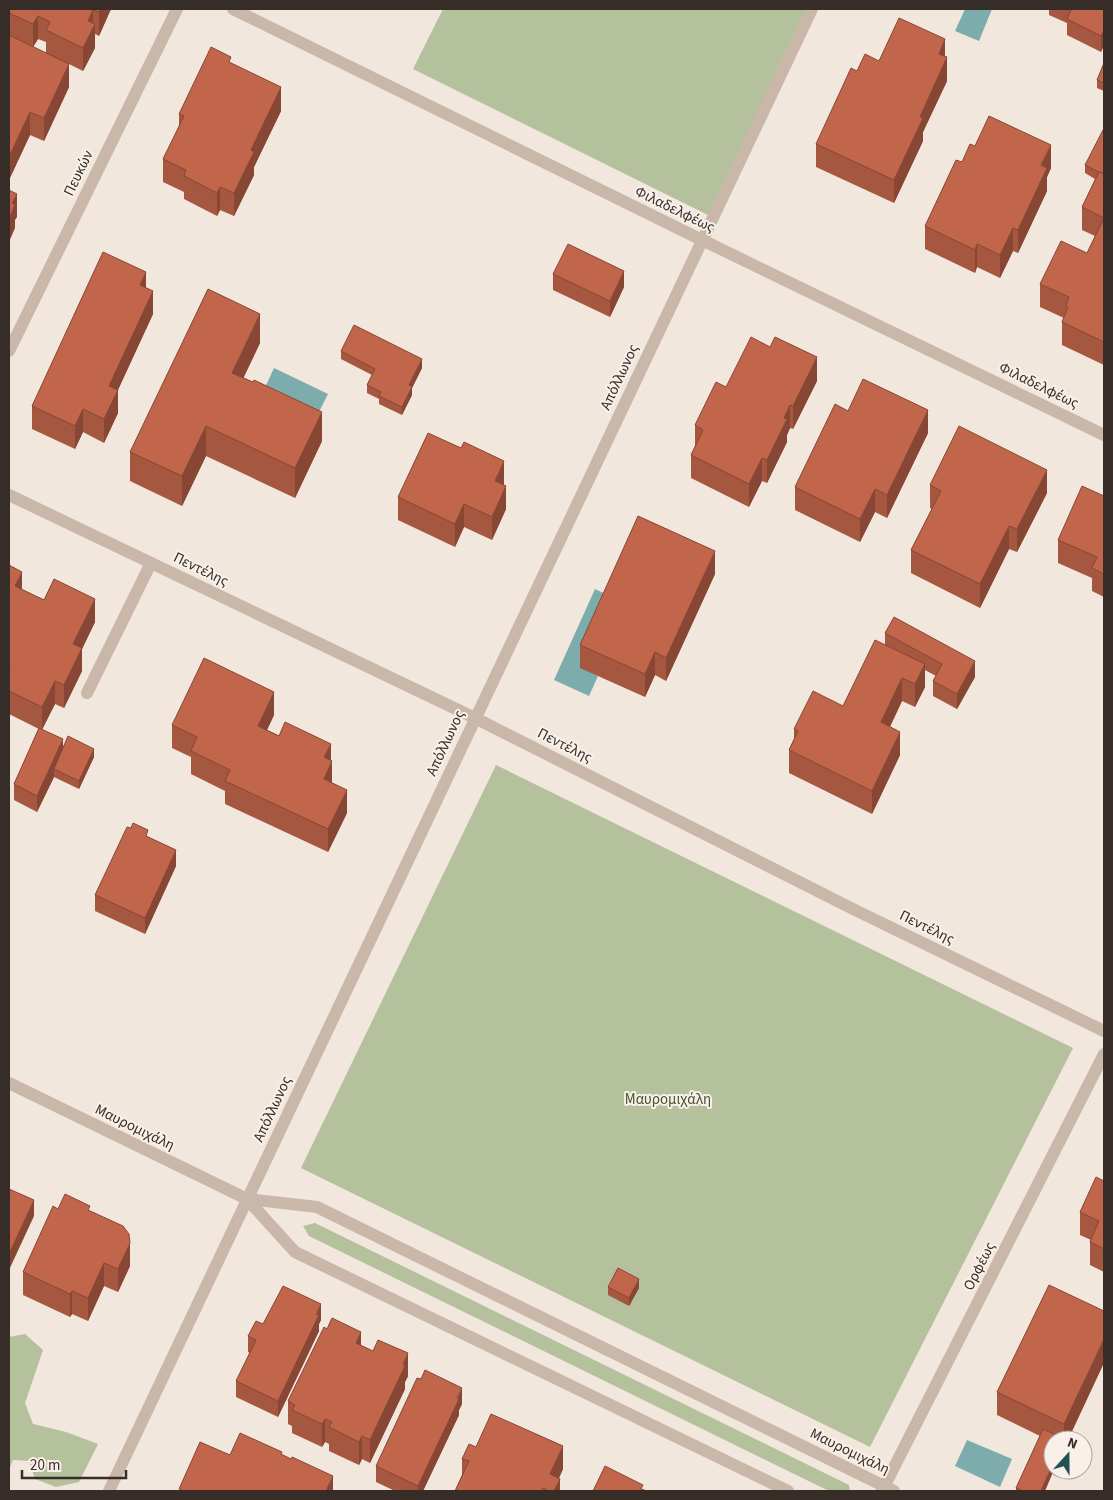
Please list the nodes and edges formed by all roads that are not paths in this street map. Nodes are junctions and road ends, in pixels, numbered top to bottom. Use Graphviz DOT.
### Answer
graph roads {
  1 [pos="177,9"];
  2 [pos="233,9"];
  3 [pos="812,9"];
  4 [pos="702,240"];
  5 [pos="9,351"];
  6 [pos="1104,435"];
  7 [pos="9,495"];
  8 [pos="150,563"];
  9 [pos="87,693"];
  10 [pos="475,718"];
  11 [pos="1104,1031"];
  12 [pos="1104,1054"];
  13 [pos="9,1083"];
  14 [pos="247,1199"];
  15 [pos="887,1490"];
  16 [pos="109,1491"];
  17 [pos="788,1491"];
  1 -- 5 [label="street, Πευκών"];
  2 -- 4 [label="street, Φιλαδελφέως"];
  3 -- 4 [label="street, Απόλλωνος"];
  4 -- 6 [label="street, Φιλαδελφέως"];
  4 -- 10 [label="street, Απόλλωνος"];
  7 -- 8 [label="street, Πεντέλης"];
  8 -- 9 [label="street"];
  8 -- 10 [label="street, Πεντέλης"];
  10 -- 11 [label="street, Πεντέλης"];
  10 -- 14 [label="street, Απόλλωνος"];
  12 -- 15 [label="street, Ορφέως"];
  13 -- 14 [label="street, Μαυρομιχάλη"];
  14 -- 15 [label="street, Μαυρομιχάλη"];
  14 -- 16 [label="street, Απόλλωνος"];
  14 -- 17 [label="street, Μαυρομιχάλη"];
}
